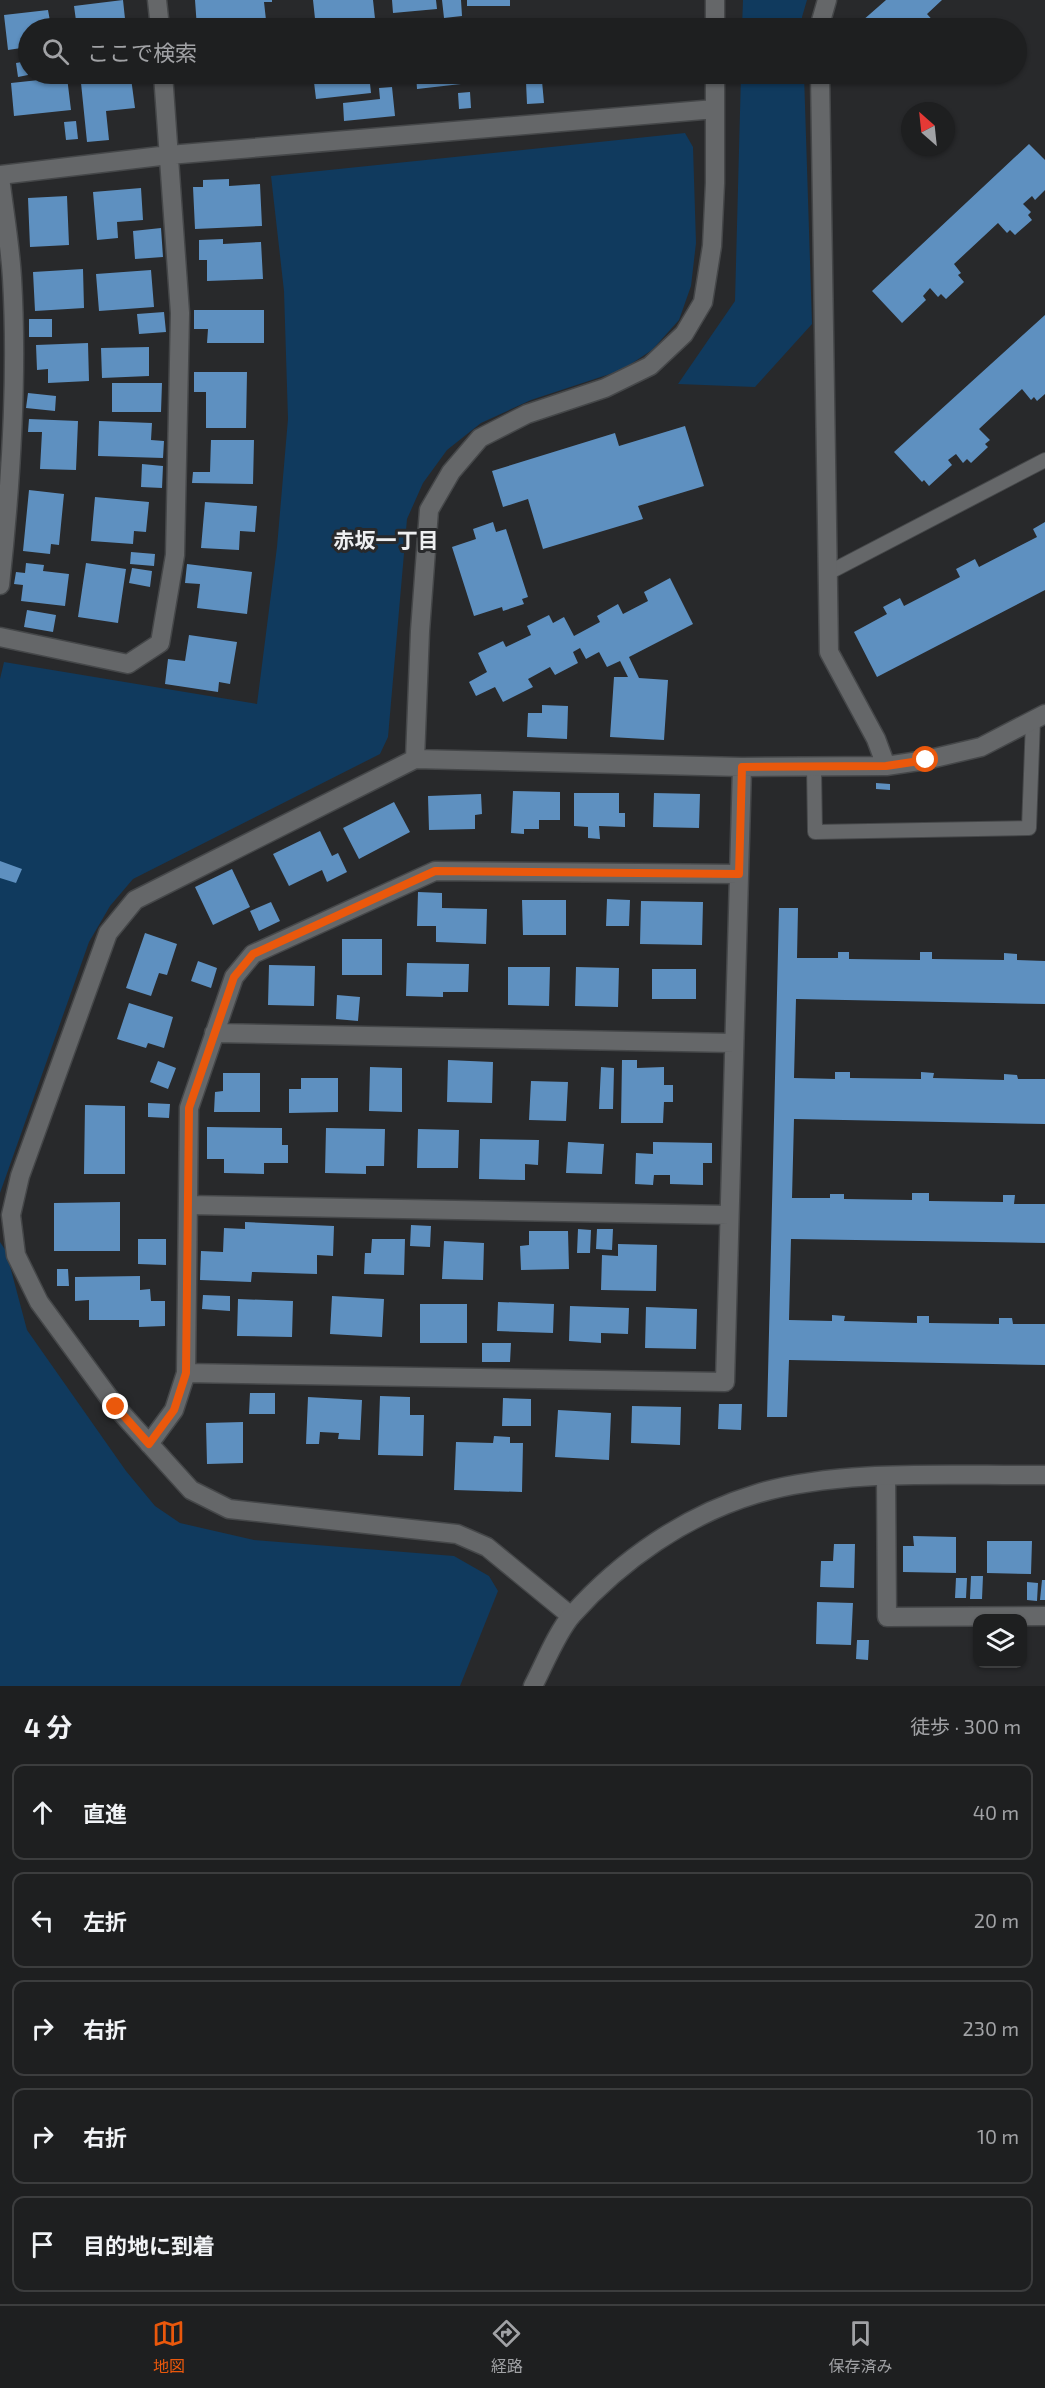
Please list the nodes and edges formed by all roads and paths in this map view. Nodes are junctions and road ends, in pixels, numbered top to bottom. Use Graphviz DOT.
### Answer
graph roads {
  1 [pos="157,0"];
  2 [pos="715,0"];
  3 [pos="826,0"];
  4 [pos="158,18"];
  5 [pos="715,18"];
  6 [pos="822,18"];
  7 [pos="164,84"];
  8 [pos="715,84"];
  9 [pos="820,84"];
  10 [pos="715,109"];
  11 [pos="169,154"];
  12 [pos="0,176"];
  13 [pos="1045,460"];
  14 [pos="828,573"];
  15 [pos="0,585"];
  16 [pos="0,637"];
  17 [pos="1039,717"];
  18 [pos="416,759"];
  19 [pos="886,766"];
  20 [pos="742,767"];
  21 [pos="814,767"];
  22 [pos="739,874"];
  23 [pos="214,1034"];
  24 [pos="734,1043"];
  25 [pos="188,1205"];
  26 [pos="729,1215"];
  27 [pos="186,1373"];
  28 [pos="149,1444"];
  29 [pos="1045,1475"];
  30 [pos="886,1477"];
  31 [pos="571,1616"];
  32 [pos="1045,1616"];
  33 [pos="532,1686"];
  1 -- 4 [label="street"];
  2 -- 5 [label="street"];
  3 -- 6 [label="street"];
  7 -- 11 [label="street"];
  8 -- 10 [label="street"];
  9 -- 14 [label="street"];
  10 -- 11 [label="street"];
  10 -- 18 [label="street"];
  11 -- 12 [label="street"];
  11 -- 16 [label="street"];
  12 -- 15 [label="street"];
  13 -- 14 [label="lane"];
  14 -- 19 [label="street"];
  17 -- 19 [label="street"];
  17 -- 21 [label="lane"];
  18 -- 20 [label="street"];
  18 -- 28 [label="street"];
  19 -- 21 [label="street"];
  20 -- 21 [label="street"];
  20 -- 22 [label="street"];
  22 -- 23 [label="street"];
  22 -- 24 [label="street"];
  23 -- 24 [label="street"];
  23 -- 25 [label="street"];
  24 -- 26 [label="street"];
  25 -- 26 [label="street"];
  25 -- 27 [label="street"];
  26 -- 27 [label="street"];
  27 -- 28 [label="street"];
  28 -- 31 [label="street"];
  29 -- 30 [label="street"];
  30 -- 31 [label="street"];
  30 -- 32 [label="street"];
  31 -- 33 [label="street"];
}
